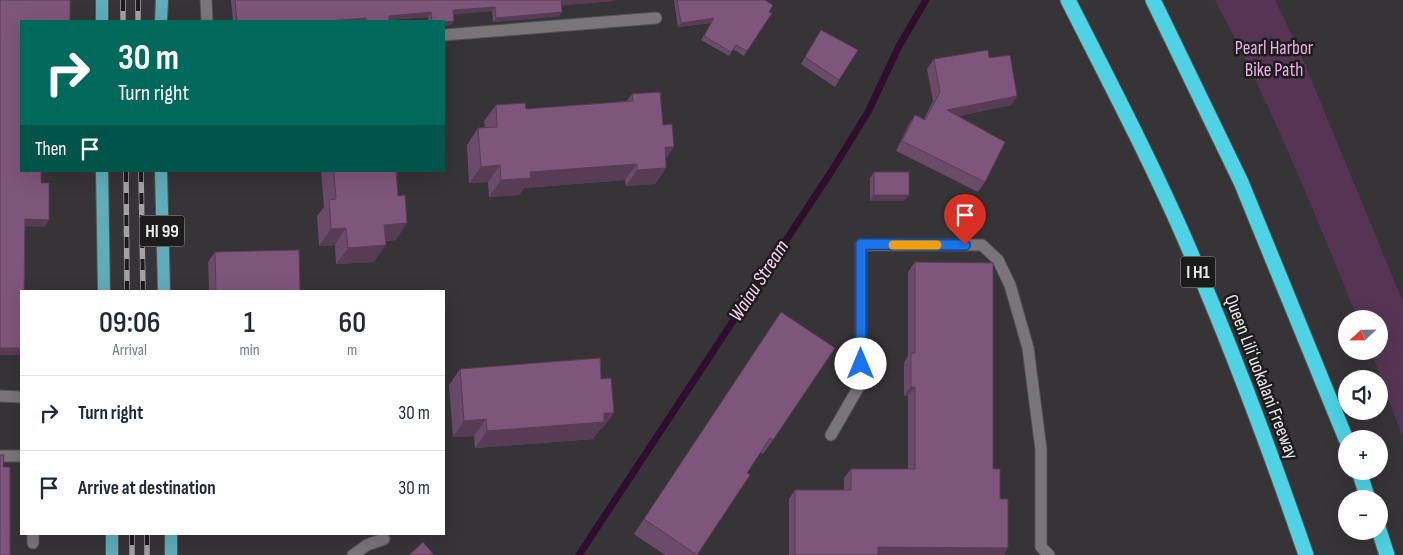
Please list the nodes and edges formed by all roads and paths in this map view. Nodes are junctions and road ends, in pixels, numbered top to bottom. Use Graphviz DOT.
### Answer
graph roads {
  1 [pos="102,0"];
  2 [pos="162,0"];
  3 [pos="206,0"];
  4 [pos="1068,0"];
  5 [pos="1153,0"];
  6 [pos="656,18"];
  7 [pos="102,20"];
  8 [pos="161,20"];
  9 [pos="207,20"];
  10 [pos="445,34"];
  11 [pos="102,172"];
  12 [pos="161,172"];
  13 [pos="104,290"];
  14 [pos="164,290"];
  15 [pos="0,396"];
  16 [pos="20,397"];
  17 [pos="1342,430"];
  18 [pos="831,435"];
  19 [pos="0,456"];
  20 [pos="20,456"];
  21 [pos="112,535"];
  22 [pos="171,535"];
  23 [pos="384,539"];
  24 [pos="1382,540"];
  25 [pos="112,555"];
  26 [pos="172,555"];
  27 [pos="353,555"];
  28 [pos="1049,555"];
  29 [pos="1306,555"];
  30 [pos="1387,555"];
  1 -- 7 [label="main road"];
  2 -- 8 [label="main road"];
  3 -- 9 [label="lane"];
  4 -- 29 [label="highway, Queen Liliʻuokalani Freeway / I H1"];
  5 -- 17 [label="highway"];
  6 -- 10 [label="lane"];
  11 -- 13 [label="main road"];
  12 -- 14 [label="main road, HI 99"];
  15 -- 16 [label="lane"];
  18 -- 28 [label="lane"];
  19 -- 20 [label="lane"];
  21 -- 25 [label="main road"];
  22 -- 26 [label="main road"];
  23 -- 27 [label="lane"];
  24 -- 30 [label="highway"];
}
